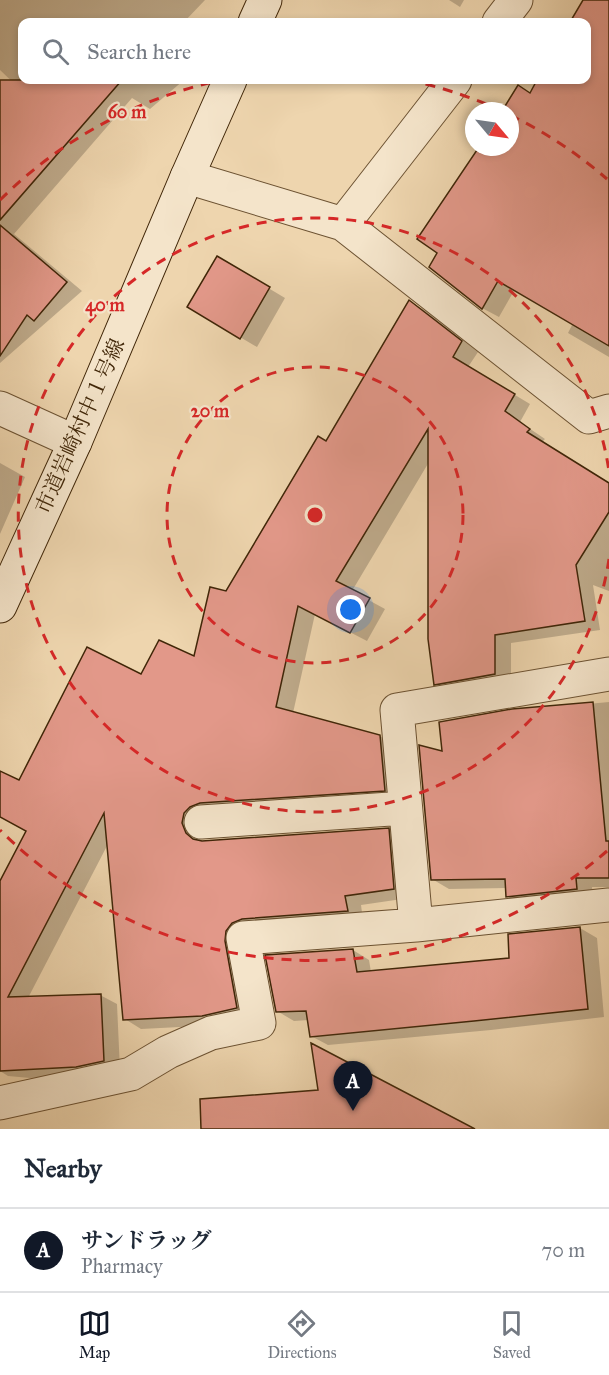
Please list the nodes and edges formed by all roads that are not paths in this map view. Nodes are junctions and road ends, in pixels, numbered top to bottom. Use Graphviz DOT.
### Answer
graph roads {
  1 [pos="265,0"];
  2 [pos="516,0"];
  3 [pos="257,18"];
  4 [pos="502,18"];
  5 [pos="228,84"];
  6 [pos="451,84"];
  7 [pos="187,177"];
  8 [pos="343,224"];
  9 [pos="0,408"];
  10 [pos="609,411"];
  11 [pos="75,442"];
  12 [pos="0,606"];
  13 [pos="609,674"];
  14 [pos="405,808"];
  15 [pos="201,822"];
  16 [pos="609,905"];
  17 [pos="416,924"];
  18 [pos="0,1102"];
  1 -- 3 [label="street"];
  2 -- 4 [label="street"];
  5 -- 7 [label="street, 市道岩崎村中１号線"];
  6 -- 8 [label="street"];
  7 -- 8 [label="street"];
  7 -- 11 [label="street, 市道岩崎村中１号線"];
  8 -- 10 [label="street"];
  9 -- 11 [label="street"];
  11 -- 12 [label="street, 市道岩崎村中１号線"];
  13 -- 14 [label="street"];
  14 -- 15 [label="street"];
  14 -- 17 [label="street"];
  16 -- 17 [label="street"];
  17 -- 18 [label="street"];
}
